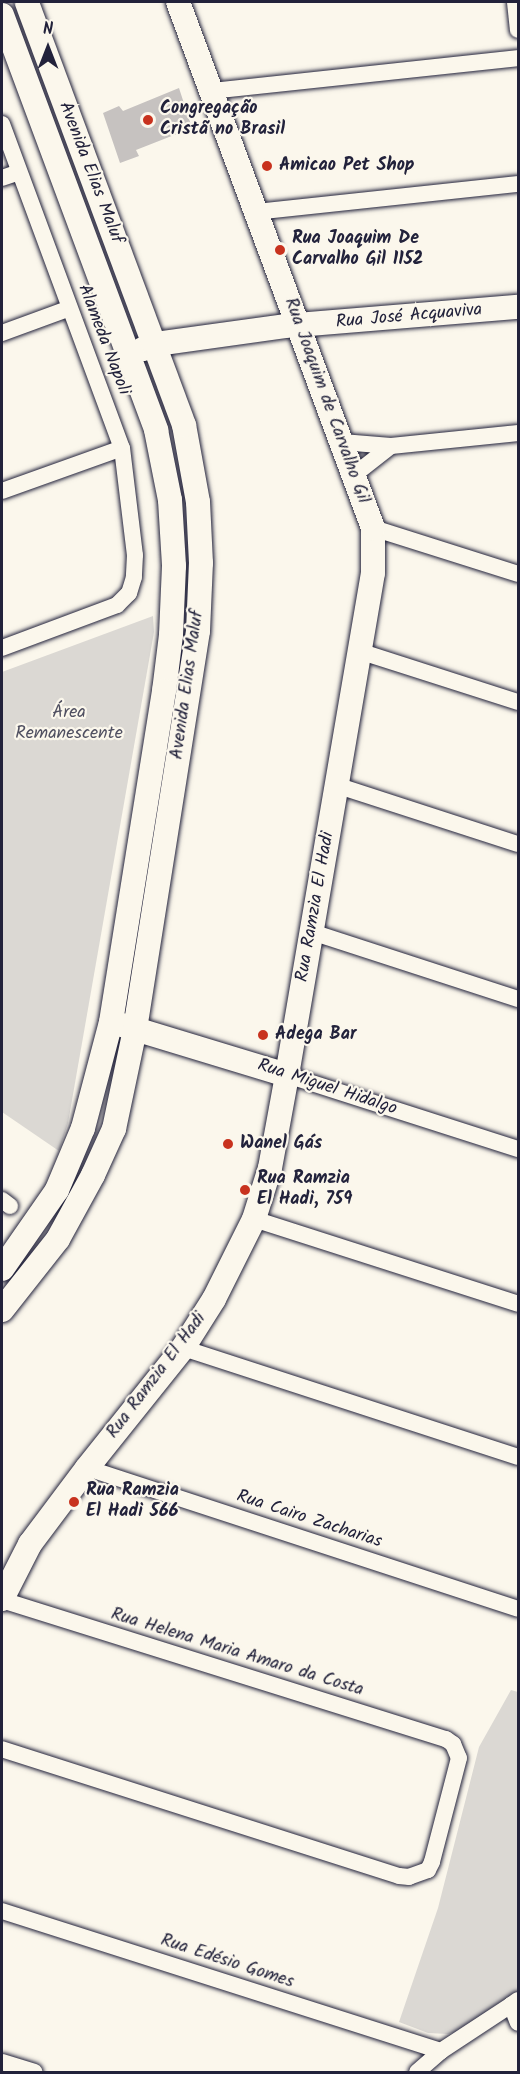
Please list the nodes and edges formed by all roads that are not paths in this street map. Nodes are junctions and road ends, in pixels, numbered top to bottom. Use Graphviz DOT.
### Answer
graph roads {
  1 [pos="27,2"];
  2 [pos="178,2"];
  3 [pos="515,2"];
  4 [pos="2,15"];
  5 [pos="519,30"];
  6 [pos="519,58"];
  7 [pos="211,91"];
  8 [pos="2,124"];
  9 [pos="19,172"];
  10 [pos="2,178"];
  11 [pos="519,184"];
  12 [pos="255,212"];
  13 [pos="519,307"];
  14 [pos="70,308"];
  15 [pos="298,326"];
  16 [pos="2,333"];
  17 [pos="156,345"];
  18 [pos="129,354"];
  19 [pos="519,433"];
  20 [pos="342,442"];
  21 [pos="391,446"];
  22 [pos="122,447"];
  23 [pos="354,475"];
  24 [pos="2,491"];
  25 [pos="373,528"];
  26 [pos="516,572"];
  27 [pos="2,648"];
  28 [pos="359,651"];
  29 [pos="519,702"];
  30 [pos="349,709"];
  31 [pos="336,785"];
  32 [pos="519,844"];
  33 [pos="312,932"];
  34 [pos="519,999"];
  35 [pos="111,1022"];
  36 [pos="135,1029"];
  37 [pos="287,1076"];
  38 [pos="519,1149"];
  39 [pos="254,1219"];
  40 [pos="2,1269"];
  41 [pos="519,1304"];
  42 [pos="2,1310"];
  43 [pos="183,1348"];
  44 [pos="519,1457"];
  45 [pos="87,1468"];
  46 [pos="2,1600"];
  47 [pos="519,1609"];
  48 [pos="2,1749"];
  49 [pos="2,1911"];
  50 [pos="515,2002"];
  51 [pos="519,2023"];
  52 [pos="441,2051"];
  53 [pos="2,2062"];
  54 [pos="34,2073"];
  55 [pos="417,2073"];
  1 -- 17 [label="street, Avenida Elias Maluf"];
  2 -- 7 [label="street, Rua Joaquim de Carvalho Gil"];
  3 -- 5 [label="street"];
  4 -- 18 [label="street, Avenida Elias Maluf"];
  6 -- 7 [label="street"];
  7 -- 12 [label="street, Rua Joaquim de Carvalho Gil"];
  8 -- 9 [label="street, Alameda Napoli"];
  9 -- 10 [label="street"];
  9 -- 14 [label="street, Alameda Napoli"];
  11 -- 12 [label="street"];
  12 -- 15 [label="street, Rua Joaquim de Carvalho Gil"];
  13 -- 15 [label="street, Rua José Acquaviva"];
  14 -- 16 [label="street"];
  14 -- 22 [label="street, Alameda Napoli"];
  15 -- 17 [label="street, Rua José Acquaviva"];
  15 -- 20 [label="street, Rua Joaquim de Carvalho Gil"];
  17 -- 18 [label="street"];
  17 -- 36 [label="street, Avenida Elias Maluf"];
  18 -- 35 [label="street, Avenida Elias Maluf"];
  19 -- 21 [label="street"];
  20 -- 21 [label="street"];
  20 -- 23 [label="street, Rua Joaquim de Carvalho Gil"];
  21 -- 23 [label="street"];
  22 -- 24 [label="street"];
  22 -- 27 [label="street, Alameda Napoli"];
  23 -- 25 [label="street, Rua Joaquim de Carvalho Gil"];
  25 -- 26 [label="street"];
  25 -- 28 [label="street, Rua Joaquim de Carvalho Gil"];
  28 -- 29 [label="street"];
  28 -- 30 [label="street, Rua Joaquim de Carvalho Gil"];
  30 -- 31 [label="street, Rua Ramzia El Hadi"];
  31 -- 32 [label="street"];
  31 -- 33 [label="street, Rua Ramzia El Hadi"];
  33 -- 34 [label="street"];
  33 -- 37 [label="street, Rua Ramzia El Hadi"];
  35 -- 36 [label="street"];
  35 -- 40 [label="street, Avenida Elias Maluf"];
  36 -- 37 [label="street, Rua Miguel Hidalgo"];
  36 -- 42 [label="street, Avenida Elias Maluf"];
  37 -- 38 [label="street, Rua Miguel Hidalgo"];
  37 -- 39 [label="street, Rua Ramzia El Hadi"];
  39 -- 41 [label="street"];
  39 -- 43 [label="street, Rua Ramzia El Hadi"];
  43 -- 44 [label="street"];
  43 -- 45 [label="street, Rua Ramzia El Hadi"];
  45 -- 46 [label="street, Rua Ramzia El Hadi"];
  45 -- 47 [label="street, Rua Cairo Zacharias"];
  46 -- 48 [label="street, Rua Helena Maria Amaro da Costa"];
  49 -- 52 [label="street, Rua Edésio Gomes"];
  50 -- 51 [label="street"];
  50 -- 52 [label="street"];
  52 -- 55 [label="street"];
  53 -- 54 [label="street"];
}
